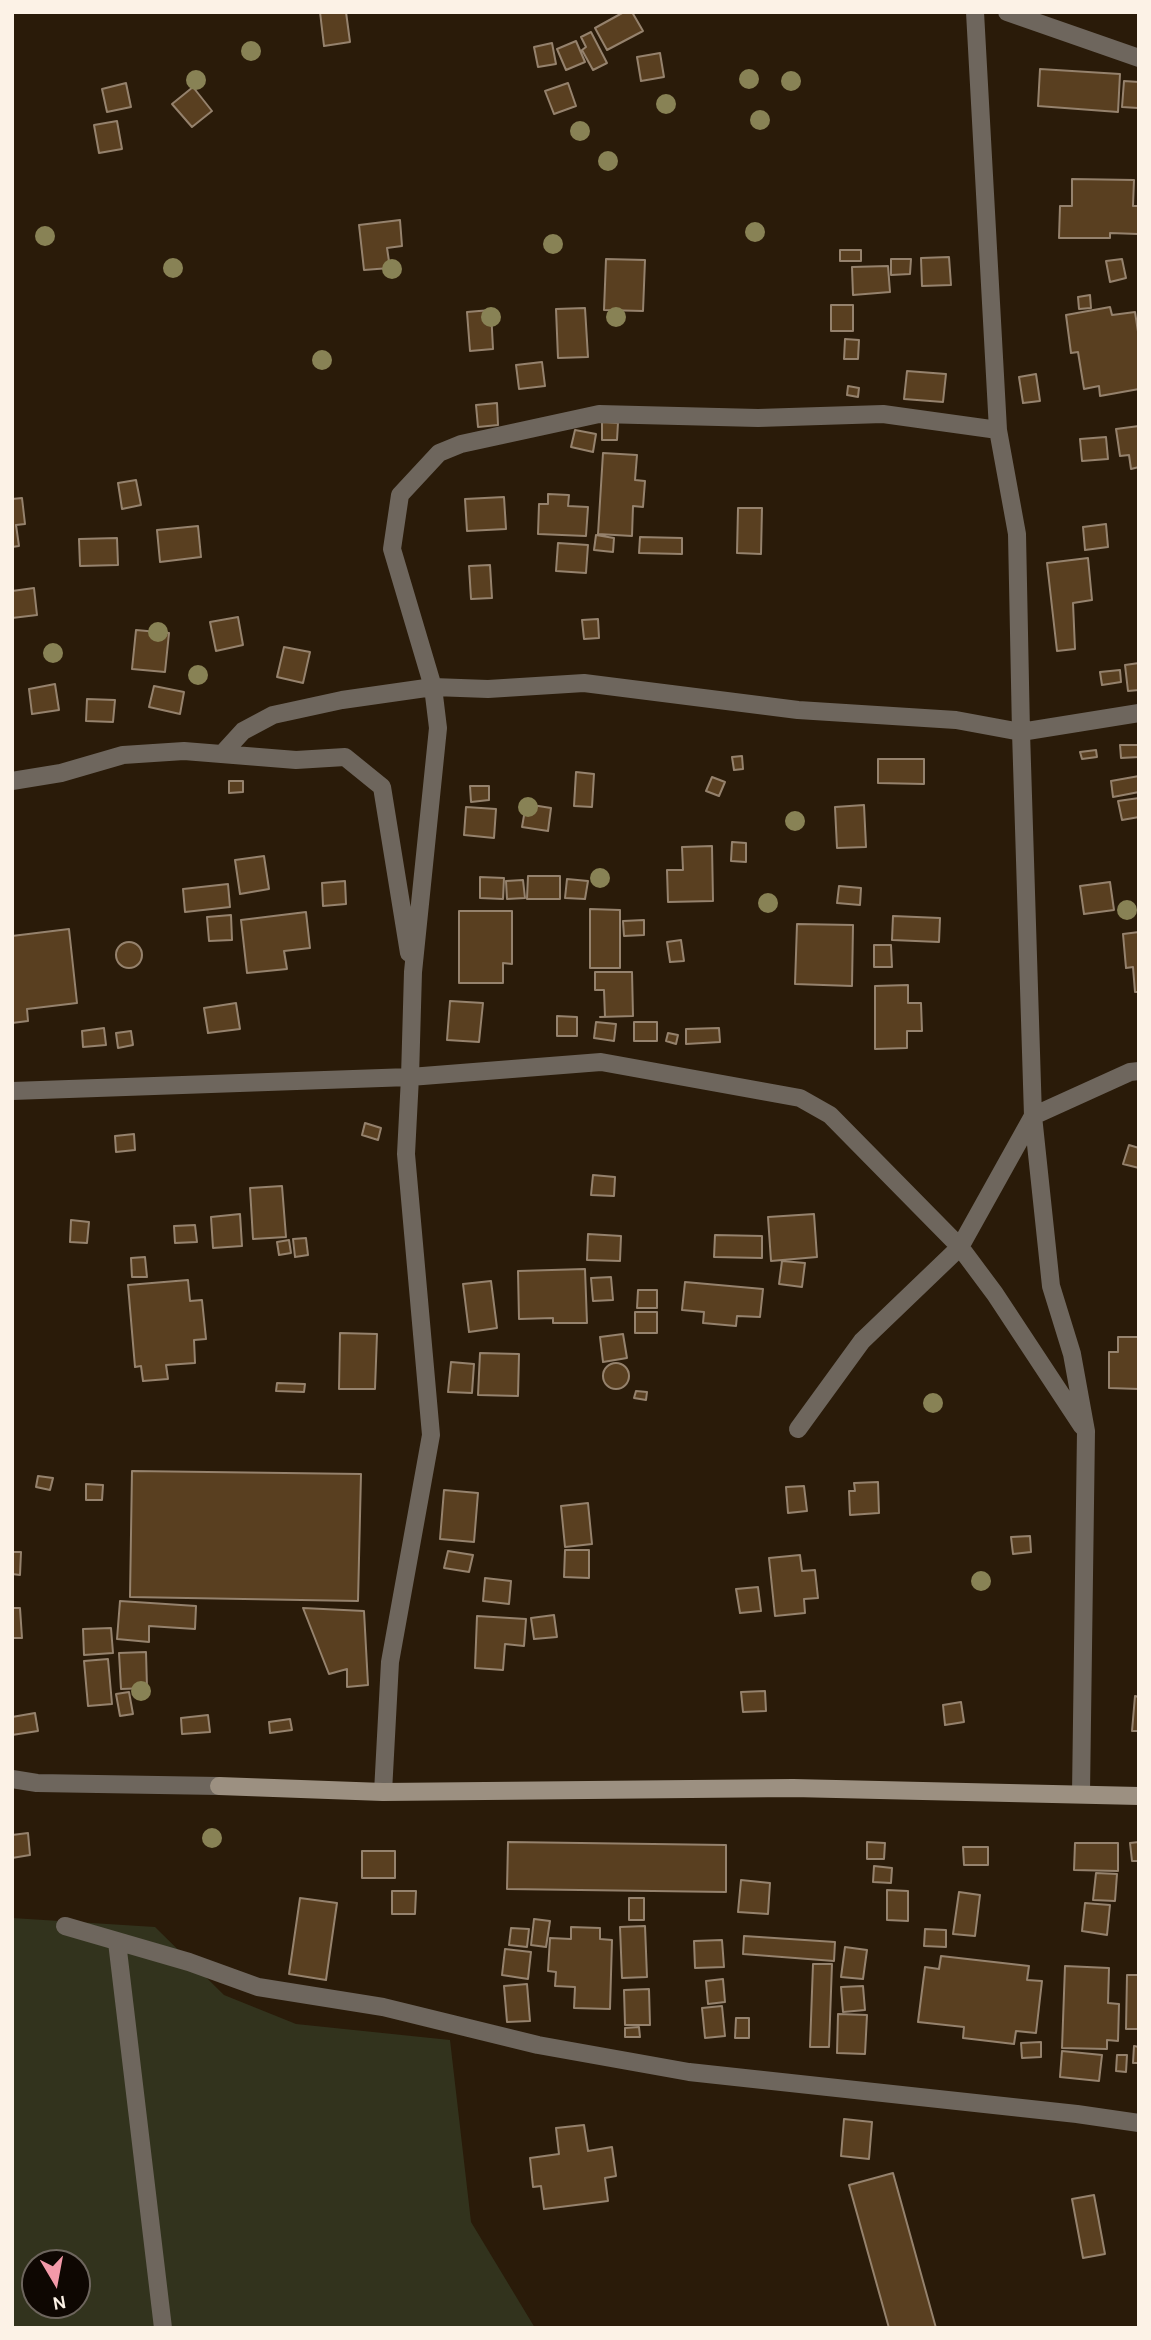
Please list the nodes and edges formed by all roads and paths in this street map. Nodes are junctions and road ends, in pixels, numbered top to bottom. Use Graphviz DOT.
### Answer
graph roads {
  1 [pos="975,12"];
  2 [pos="1007,12"];
  3 [pos="1139,58"];
  4 [pos="998,430"];
  5 [pos="433,687"];
  6 [pos="1139,713"];
  7 [pos="1020,732"];
  8 [pos="222,754"];
  9 [pos="12,781"];
  10 [pos="413,972"];
  11 [pos="1139,1071"];
  12 [pos="411,1077"];
  13 [pos="12,1091"];
  14 [pos="1033,1116"];
  15 [pos="960,1247"];
  16 [pos="798,1429"];
  17 [pos="1086,1432"];
  18 [pos="12,1779"];
  19 [pos="383,1792"];
  20 [pos="1081,1793"];
  21 [pos="1139,1796"];
  22 [pos="65,1926"];
  23 [pos="117,1942"];
  24 [pos="1139,2123"];
  25 [pos="163,2328"];
  1 -- 4 [label="street"];
  2 -- 3 [label="street"];
  4 -- 5 [label="street"];
  4 -- 7 [label="street"];
  5 -- 7 [label="street"];
  5 -- 8 [label="street"];
  5 -- 10 [label="street"];
  6 -- 7 [label="street"];
  7 -- 14 [label="street"];
  8 -- 9 [label="street"];
  8 -- 10 [label="street"];
  10 -- 12 [label="street"];
  11 -- 14 [label="street"];
  12 -- 13 [label="street"];
  12 -- 15 [label="street"];
  12 -- 19 [label="street"];
  14 -- 15 [label="street"];
  14 -- 17 [label="street"];
  15 -- 16 [label="street"];
  15 -- 17 [label="street"];
  17 -- 20 [label="street"];
  18 -- 19 [label="street"];
  19 -- 20 [label="street"];
  20 -- 21 [label="street"];
  22 -- 23 [label="street"];
  23 -- 24 [label="street"];
  23 -- 25 [label="street"];
}
